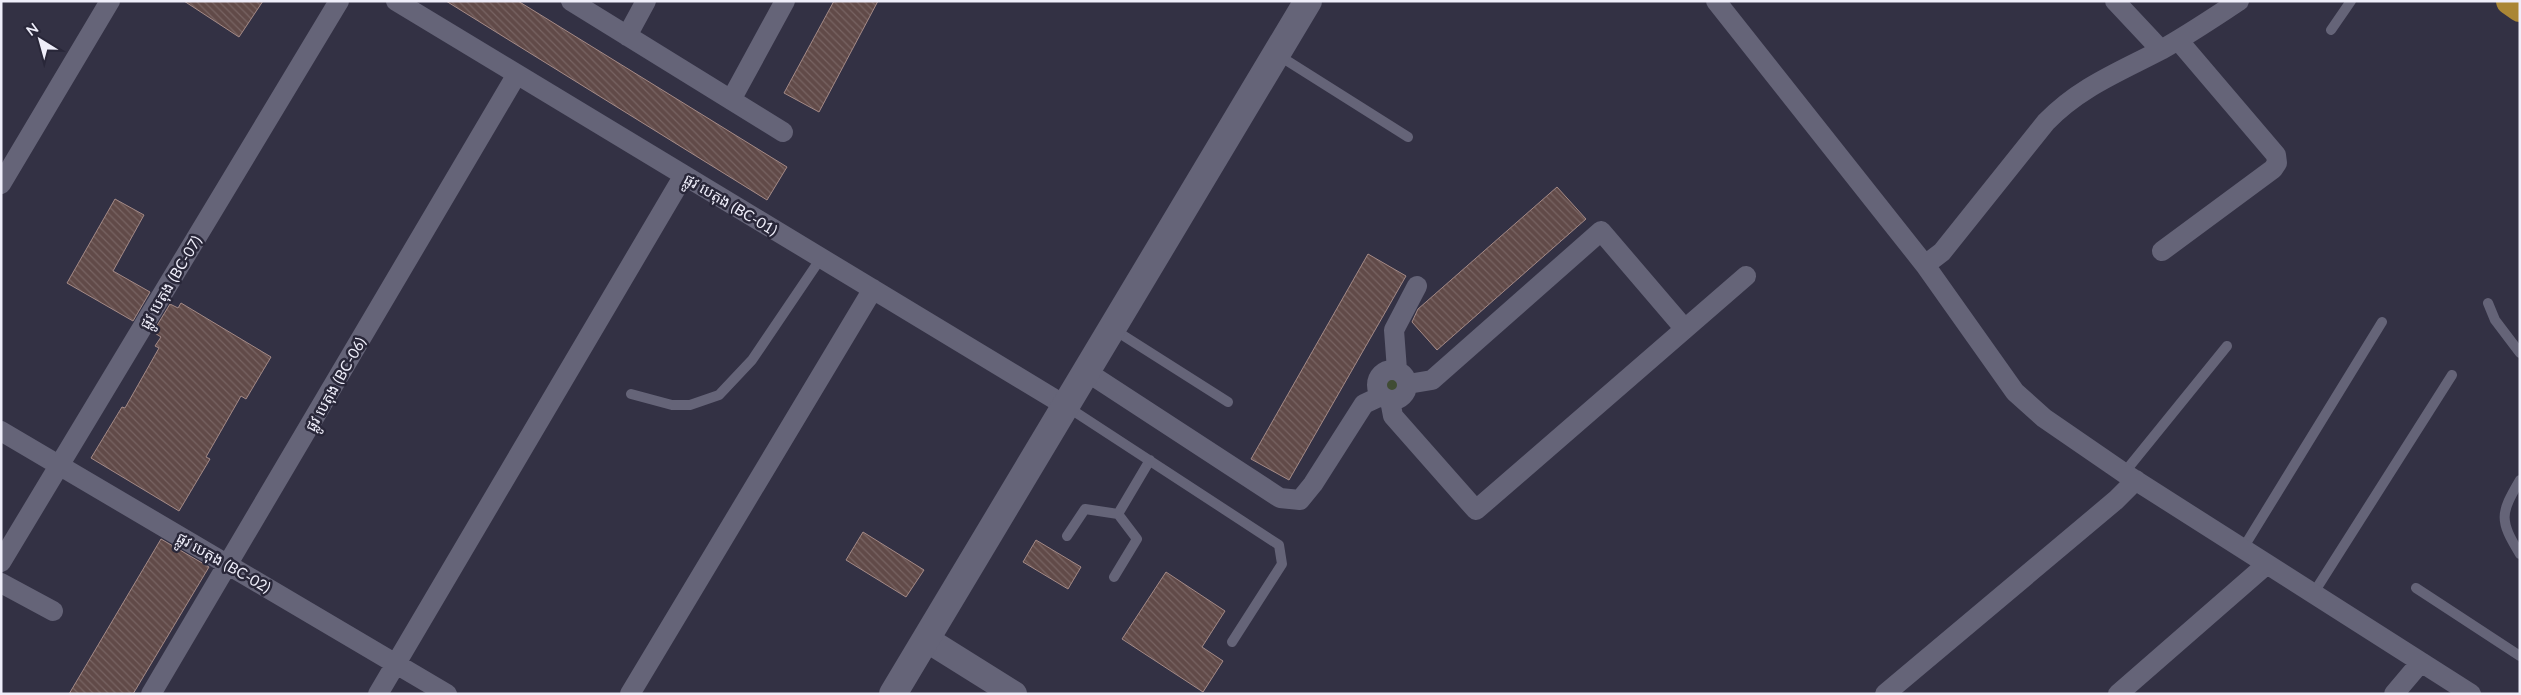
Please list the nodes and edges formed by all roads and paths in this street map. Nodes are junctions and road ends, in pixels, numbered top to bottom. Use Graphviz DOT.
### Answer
graph roads {
  1 [pos="110,1"];
  2 [pos="339,1"];
  3 [pos="396,1"];
  4 [pos="571,1"];
  5 [pos="646,1"];
  6 [pos="785,1"];
  7 [pos="1308,1"];
  8 [pos="1716,1"];
  9 [pos="2115,1"];
  10 [pos="2239,1"];
  11 [pos="2350,1"];
  12 [pos="2510,1"];
  13 [pos="2520,8"];
  14 [pos="2331,30"];
  15 [pos="627,36"];
  16 [pos="2169,45"];
  17 [pos="1277,54"];
  18 [pos="517,74"];
  19 [pos="731,100"];
  20 [pos="783,132"];
  21 [pos="1408,137"];
  22 [pos="684,175"];
  23 [pos="1,184"];
  24 [pos="2162,251"];
  25 [pos="821,258"];
  26 [pos="1925,265"];
  27 [pos="1746,276"];
  28 [pos="1417,286"];
  29 [pos="873,289"];
  30 [pos="2488,303"];
  31 [pos="2382,322"];
  32 [pos="1684,328"];
  33 [pos="1112,329"];
  34 [pos="2227,346"];
  35 [pos="2520,353"];
  36 [pos="1087,372"];
  37 [pos="2452,375"];
  38 [pos="1403,377"];
  39 [pos="631,394"];
  40 [pos="1386,398"];
  41 [pos="1228,402"];
  42 [pos="1066,406"];
  43 [pos="1,431"];
  44 [pos="1150,460"];
  45 [pos="60,466"];
  46 [pos="2130,476"];
  47 [pos="2520,480"];
  48 [pos="1118,514"];
  49 [pos="1067,536"];
  50 [pos="2242,550"];
  51 [pos="2520,554"];
  52 [pos="1,562"];
  53 [pos="228,565"];
  54 [pos="2266,565"];
  55 [pos="1114,576"];
  56 [pos="1,583"];
  57 [pos="2416,588"];
  58 [pos="2313,594"];
  59 [pos="53,611"];
  60 [pos="926,639"];
  61 [pos="1232,642"];
  62 [pos="2520,656"];
  63 [pos="2421,662"];
  64 [pos="396,663"];
  65 [pos="151,694"];
  66 [pos="378,694"];
  67 [pos="447,694"];
  68 [pos="630,694"];
  69 [pos="893,694"];
  70 [pos="1014,694"];
  71 [pos="1885,694"];
  72 [pos="2118,694"];
  73 [pos="2394,694"];
  74 [pos="2471,694"];
  1 -- 23 [label="street"];
  2 -- 45 [label="street, ផ្លូវ បេតុង (BC-07)"];
  3 -- 18 [label="street, ផ្លូវ បេតុង (BC-01)"];
  4 -- 15 [label="street"];
  5 -- 15 [label="street"];
  6 -- 19 [label="street"];
  7 -- 17 [label="main road"];
  8 -- 26 [label="street"];
  9 -- 16 [label="street"];
  10 -- 16 [label="street"];
  11 -- 14 [label="lane"];
  12 -- 13 [label="highway"];
  15 -- 19 [label="street"];
  16 -- 24 [label="street"];
  16 -- 26 [label="street"];
  17 -- 21 [label="lane"];
  17 -- 33 [label="main road"];
  18 -- 22 [label="street, ផ្លូវ បេតុង (BC-01)"];
  18 -- 53 [label="street, ផ្លូវ បេតុង (BC-06)"];
  19 -- 20 [label="street"];
  22 -- 25 [label="street, ផ្លូវ បេតុង (BC-01)"];
  22 -- 64 [label="street"];
  25 -- 29 [label="street, ផ្លូវ បេតុង (BC-01)"];
  25 -- 39 [label="lane"];
  26 -- 46 [label="street"];
  27 -- 32 [label="street"];
  28 -- 38 [label="street"];
  29 -- 42 [label="street, ផ្លូវ បេតុង (BC-01)"];
  29 -- 68 [label="street"];
  30 -- 35 [label="lane"];
  31 -- 50 [label="lane"];
  32 -- 38 [label="street"];
  32 -- 40 [label="street"];
  33 -- 36 [label="main road"];
  33 -- 41 [label="lane"];
  34 -- 46 [label="lane"];
  36 -- 40 [label="street"];
  36 -- 42 [label="main road"];
  37 -- 58 [label="lane"];
  38 -- 40 [label="street"];
  38 -- 40 [label="street"];
  42 -- 44 [label="lane"];
  42 -- 60 [label="main road"];
  43 -- 45 [label="street, ផ្លូវ បេតុង (BC-02)"];
  44 -- 48 [label="lane"];
  44 -- 61 [label="lane"];
  45 -- 52 [label="street, ផ្លូវ បេតុង (BC-07)"];
  45 -- 53 [label="street, ផ្លូវ បេតុង (BC-02)"];
  46 -- 50 [label="street"];
  46 -- 71 [label="street"];
  47 -- 51 [label="lane"];
  48 -- 49 [label="lane"];
  48 -- 55 [label="lane"];
  50 -- 54 [label="street"];
  53 -- 64 [label="street, ផ្លូវ បេតុង (BC-02)"];
  53 -- 65 [label="street, ផ្លូវ បេតុង (BC-06)"];
  54 -- 58 [label="street"];
  54 -- 72 [label="street"];
  56 -- 59 [label="street"];
  57 -- 62 [label="lane"];
  58 -- 63 [label="street"];
  60 -- 69 [label="main road"];
  60 -- 70 [label="street"];
  63 -- 73 [label="street"];
  63 -- 74 [label="street"];
  64 -- 66 [label="street"];
  64 -- 67 [label="street, ផ្លូវ បេតុង (BC-02)"];
}
